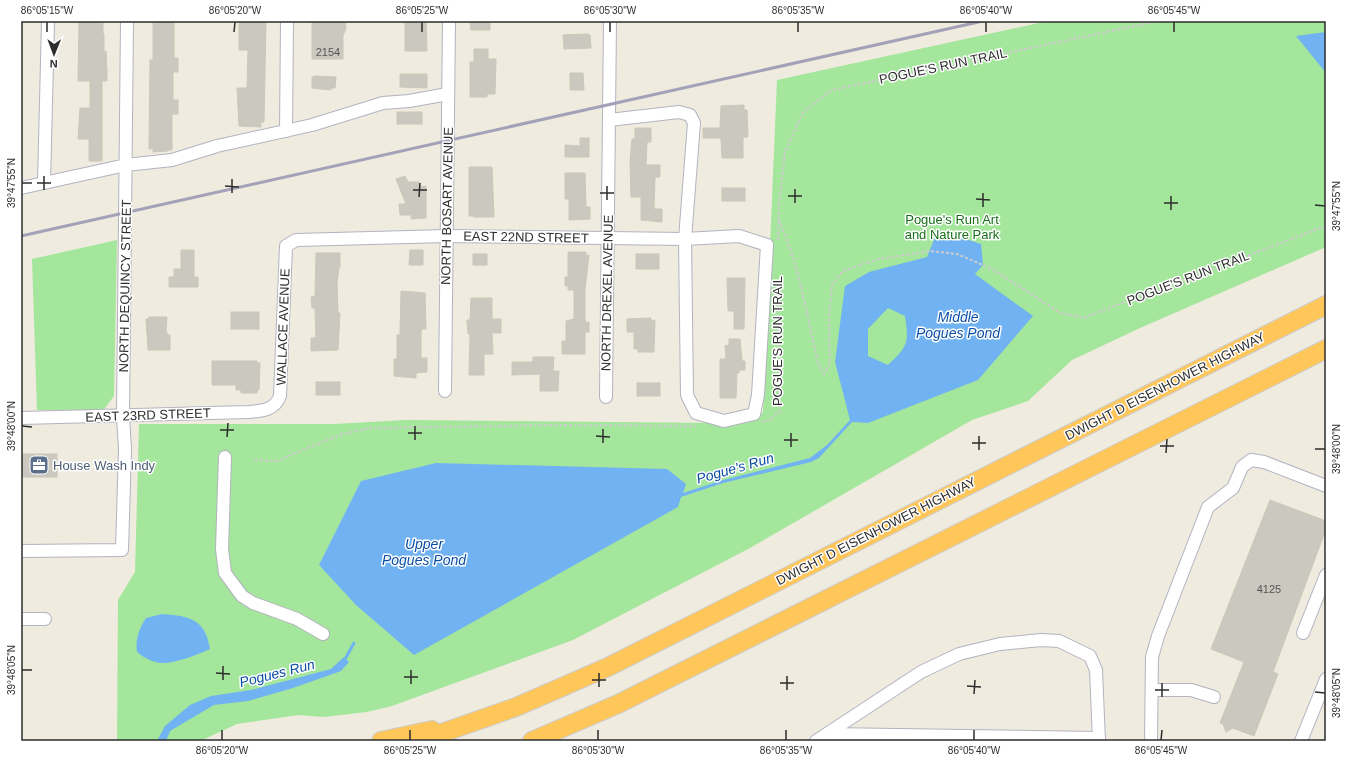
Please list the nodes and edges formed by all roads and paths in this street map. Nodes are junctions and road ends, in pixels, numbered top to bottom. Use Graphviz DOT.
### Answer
graph roads {
  1 [pos="48,21"];
  2 [pos="127,21"];
  3 [pos="287,21"];
  4 [pos="449,21"];
  5 [pos="610,21"];
  6 [pos="1158,21"];
  7 [pos="448,94"];
  8 [pos="608,120"];
  9 [pos="286,131"];
  10 [pos="126,165"];
  11 [pos="44,183"];
  12 [pos="21,188"];
  13 [pos="778,219"];
  14 [pos="1326,226"];
  15 [pos="446,236"];
  16 [pos="607,238"];
  17 [pos="685,238"];
  18 [pos="772,243"];
  19 [pos="286,246"];
  20 [pos="777,272"];
  21 [pos="1326,306"];
  22 [pos="1326,349"];
  23 [pos="445,391"];
  24 [pos="606,397"];
  25 [pos="273,406"];
  26 [pos="123,417"];
  27 [pos="21,418"];
  28 [pos="757,423"];
  29 [pos="697,426"];
  30 [pos="225,457"];
  31 [pos="255,460"];
  32 [pos="1326,486"];
  33 [pos="21,551"];
  34 [pos="1326,575"];
  35 [pos="21,619"];
  36 [pos="45,620"];
  37 [pos="1303,633"];
  38 [pos="324,634"];
  39 [pos="1326,679"];
  40 [pos="1152,690"];
  41 [pos="1214,697"];
  42 [pos="482,719"];
  43 [pos="827,734"];
  44 [pos="923,738"];
  45 [pos="1099,740"];
  46 [pos="381,741"];
  47 [pos="419,741"];
  48 [pos="532,741"];
  49 [pos="816,741"];
  50 [pos="1151,741"];
  51 [pos="1301,741"];
  1 -- 11 [label="street"];
  2 -- 10 [label="street, NORTH DEQUINCY STREET"];
  3 -- 9 [label="street"];
  4 -- 7 [label="street, NORTH BOSART AVENUE"];
  5 -- 8 [label="street, NORTH DREXEL AVENUE"];
  6 -- 13 [label="path, POGUE'S RUN TRAIL"];
  7 -- 9 [label="street"];
  7 -- 15 [label="street, NORTH BOSART AVENUE"];
  8 -- 16 [label="street, NORTH DREXEL AVENUE"];
  8 -- 17 [label="street"];
  9 -- 10 [label="street"];
  10 -- 11 [label="street"];
  10 -- 26 [label="street, NORTH DEQUINCY STREET"];
  11 -- 12 [label="street"];
  13 -- 14 [label="path, POGUE'S RUN TRAIL"];
  13 -- 18 [label="path, POGUE'S RUN TRAIL"];
  15 -- 16 [label="street, EAST 22ND STREET"];
  15 -- 19 [label="street, EAST 22ND STREET"];
  15 -- 23 [label="street, NORTH BOSART AVENUE"];
  16 -- 17 [label="street, EAST 22ND STREET"];
  16 -- 24 [label="street, NORTH DREXEL AVENUE"];
  17 -- 18 [label="street, EAST 22ND STREET"];
  17 -- 18 [label="street"];
  19 -- 25 [label="street, WALLACE AVENUE"];
  20 -- 28 [label="path, POGUE'S RUN TRAIL"];
  21 -- 42 [label="highway, DWIGHT D EISENHOWER HIGHWAY"];
  22 -- 48 [label="highway"];
  25 -- 26 [label="street, EAST 23RD STREET"];
  26 -- 27 [label="street, EAST 23RD STREET"];
  26 -- 33 [label="street, NORTH DEQUINCY STREET"];
  29 -- 31 [label="path"];
  30 -- 38 [label="street"];
  32 -- 40 [label="street"];
  34 -- 37 [label="street"];
  35 -- 36 [label="street"];
  39 -- 51 [label="street"];
  40 -- 41 [label="street"];
  40 -- 50 [label="street"];
  42 -- 46 [label="highway"];
  42 -- 47 [label="highway, DWIGHT D EISENHOWER HIGHWAY"];
  43 -- 44 [label="street"];
  43 -- 45 [label="street"];
  43 -- 49 [label="street"];
  44 -- 45 [label="street"];
}
